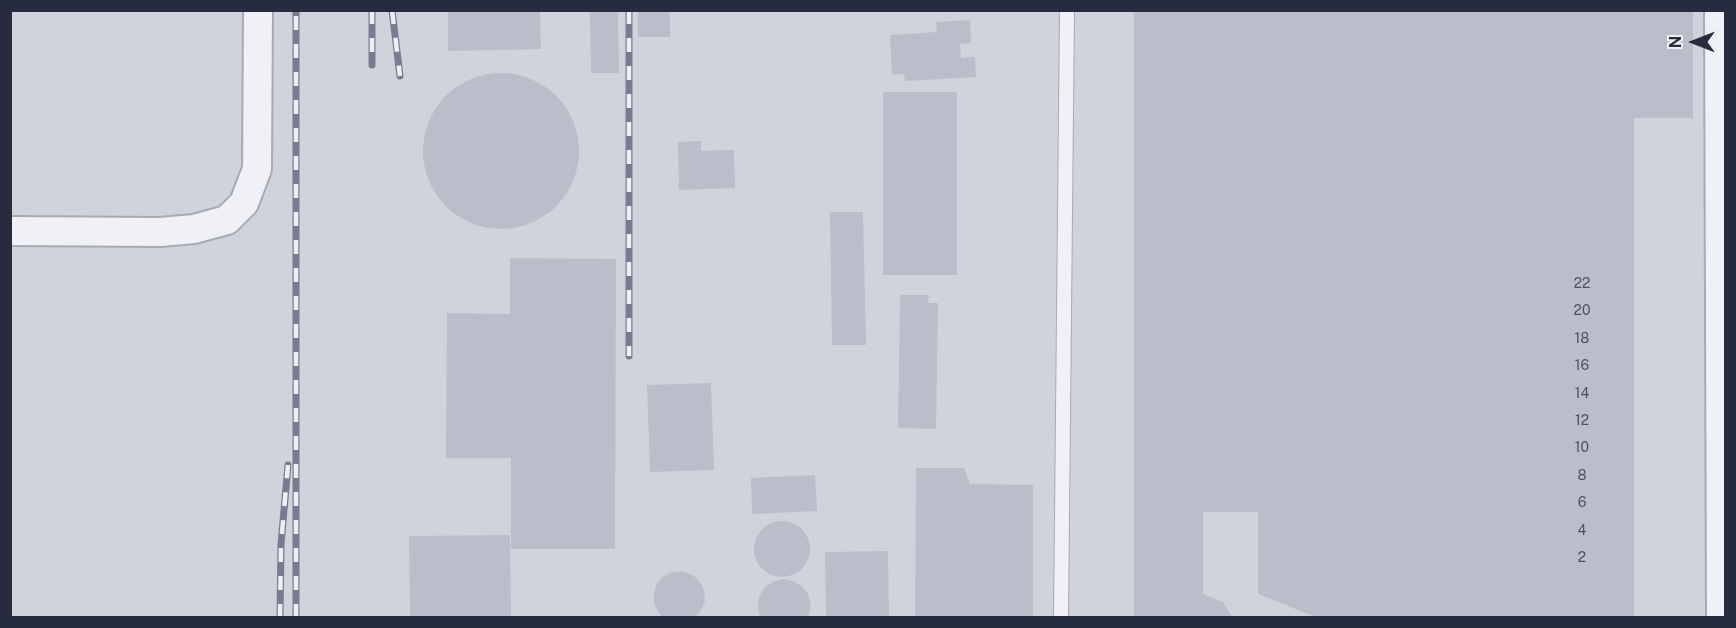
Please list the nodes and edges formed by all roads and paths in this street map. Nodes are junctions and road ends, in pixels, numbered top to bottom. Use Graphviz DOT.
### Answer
graph roads {
  1 [pos="258,10"];
  2 [pos="1067,10"];
  3 [pos="1719,10"];
  4 [pos="10,231"];
  5 [pos="1722,607"];
  6 [pos="1061,618"];
  1 -- 4 [label="street"];
  2 -- 6 [label="lane"];
  3 -- 5 [label="street"];
}
